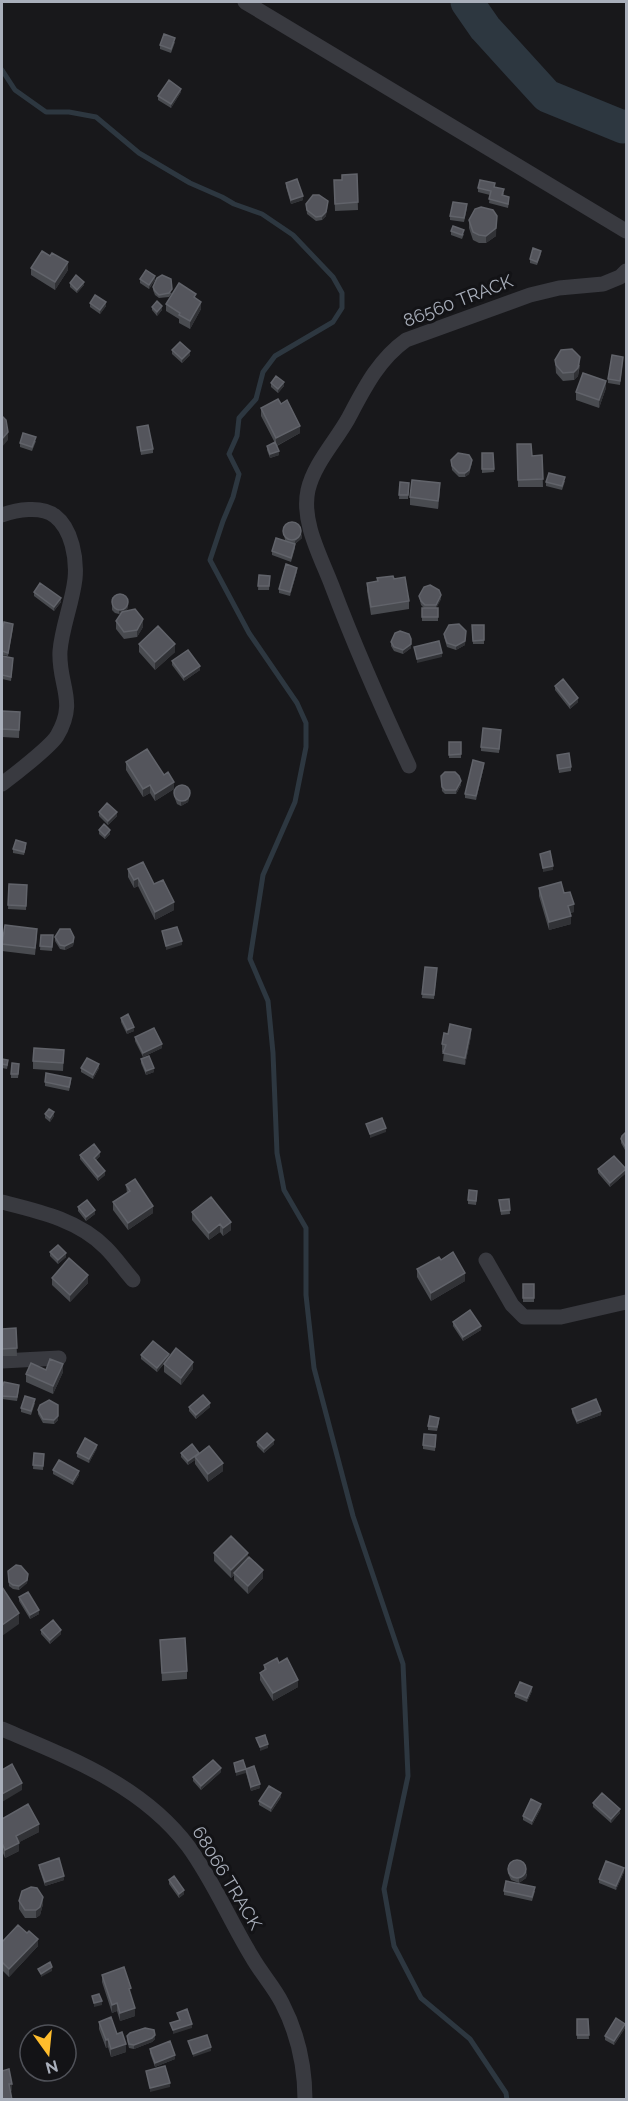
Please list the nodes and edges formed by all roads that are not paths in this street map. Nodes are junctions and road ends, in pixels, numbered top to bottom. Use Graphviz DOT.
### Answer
graph roads {
  1 [pos="245,2"];
  2 [pos="627,231"];
  3 [pos="627,271"];
  4 [pos="2,515"];
  5 [pos="408,766"];
  6 [pos="2,784"];
  7 [pos="2,1202"];
  8 [pos="486,1260"];
  9 [pos="133,1280"];
  10 [pos="627,1302"];
  11 [pos="59,1358"];
  12 [pos="2,1361"];
  13 [pos="2,1729"];
  14 [pos="305,2100"];
  1 -- 2 [label="street"];
  3 -- 5 [label="street, 86560 TRACK"];
  4 -- 6 [label="street"];
  7 -- 9 [label="street"];
  8 -- 10 [label="street"];
  11 -- 12 [label="street"];
  13 -- 14 [label="street, 68066 TRACK"];
}
